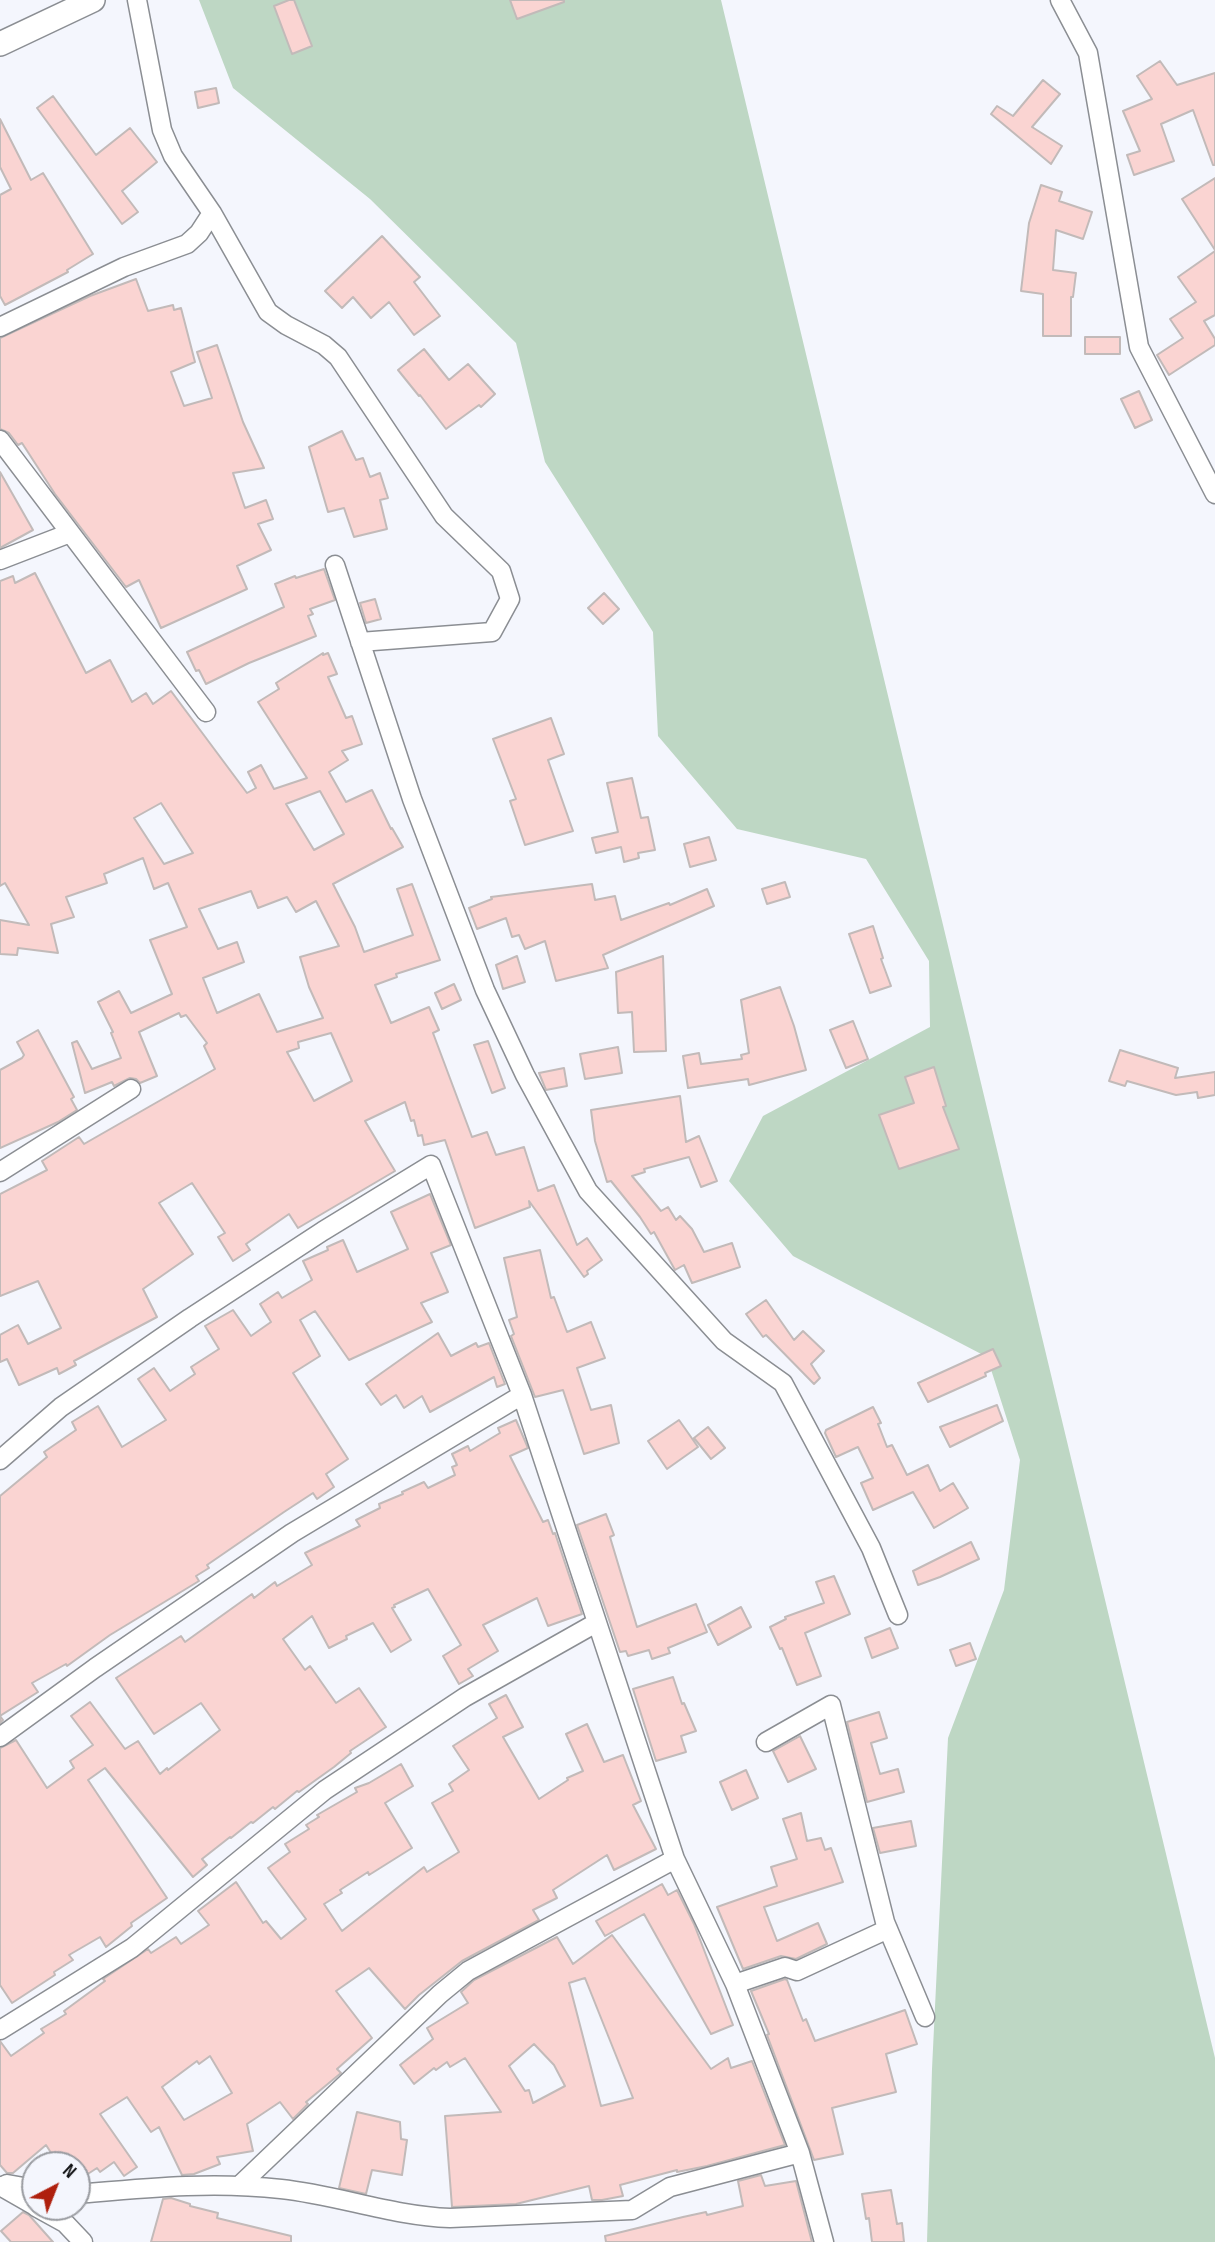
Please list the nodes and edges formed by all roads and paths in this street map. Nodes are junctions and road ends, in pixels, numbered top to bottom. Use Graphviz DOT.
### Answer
graph roads {
  1 [pos="93,0"];
  2 [pos="137,0"];
  3 [pos="1061,0"];
  4 [pos="66,6"];
  5 [pos="0,44"];
  6 [pos="212,213"];
  7 [pos="0,327"];
  8 [pos="0,440"];
  9 [pos="1215,494"];
  10 [pos="70,533"];
  11 [pos="0,560"];
  12 [pos="335,565"];
  13 [pos="360,642"];
  14 [pos="206,712"];
  15 [pos="131,1089"];
  16 [pos="0,1172"];
  17 [pos="522,1395"];
  18 [pos="0,1460"];
  19 [pos="898,1615"];
  20 [pos="596,1623"];
  21 [pos="0,1737"];
  22 [pos="766,1742"];
  23 [pos="675,1859"];
  24 [pos="888,1929"];
  25 [pos="735,1984"];
  26 [pos="925,2017"];
  27 [pos="0,2030"];
  28 [pos="800,2152"];
  29 [pos="0,2184"];
  30 [pos="239,2186"];
  31 [pos="21,2187"];
  32 [pos="91,2193"];
  33 [pos="21,2197"];
  34 [pos="61,2221"];
  35 [pos="83,2242"];
  36 [pos="824,2242"];
  1 -- 4 [label="street"];
  2 -- 6 [label="street"];
  3 -- 9 [label="street"];
  4 -- 5 [label="street"];
  6 -- 7 [label="street"];
  6 -- 13 [label="street"];
  8 -- 10 [label="street"];
  10 -- 11 [label="street"];
  10 -- 14 [label="street"];
  12 -- 13 [label="street"];
  13 -- 19 [label="street"];
  15 -- 16 [label="street"];
  17 -- 18 [label="street"];
  17 -- 20 [label="street"];
  17 -- 21 [label="street"];
  20 -- 23 [label="street"];
  20 -- 27 [label="street"];
  22 -- 24 [label="street"];
  23 -- 25 [label="street"];
  23 -- 30 [label="street"];
  24 -- 25 [label="street"];
  24 -- 26 [label="street"];
  25 -- 28 [label="street"];
  28 -- 30 [label="street"];
  28 -- 36 [label="street"];
  29 -- 31 [label="street"];
  29 -- 33 [label="street"];
  30 -- 32 [label="street"];
  34 -- 35 [label="street"];
}
